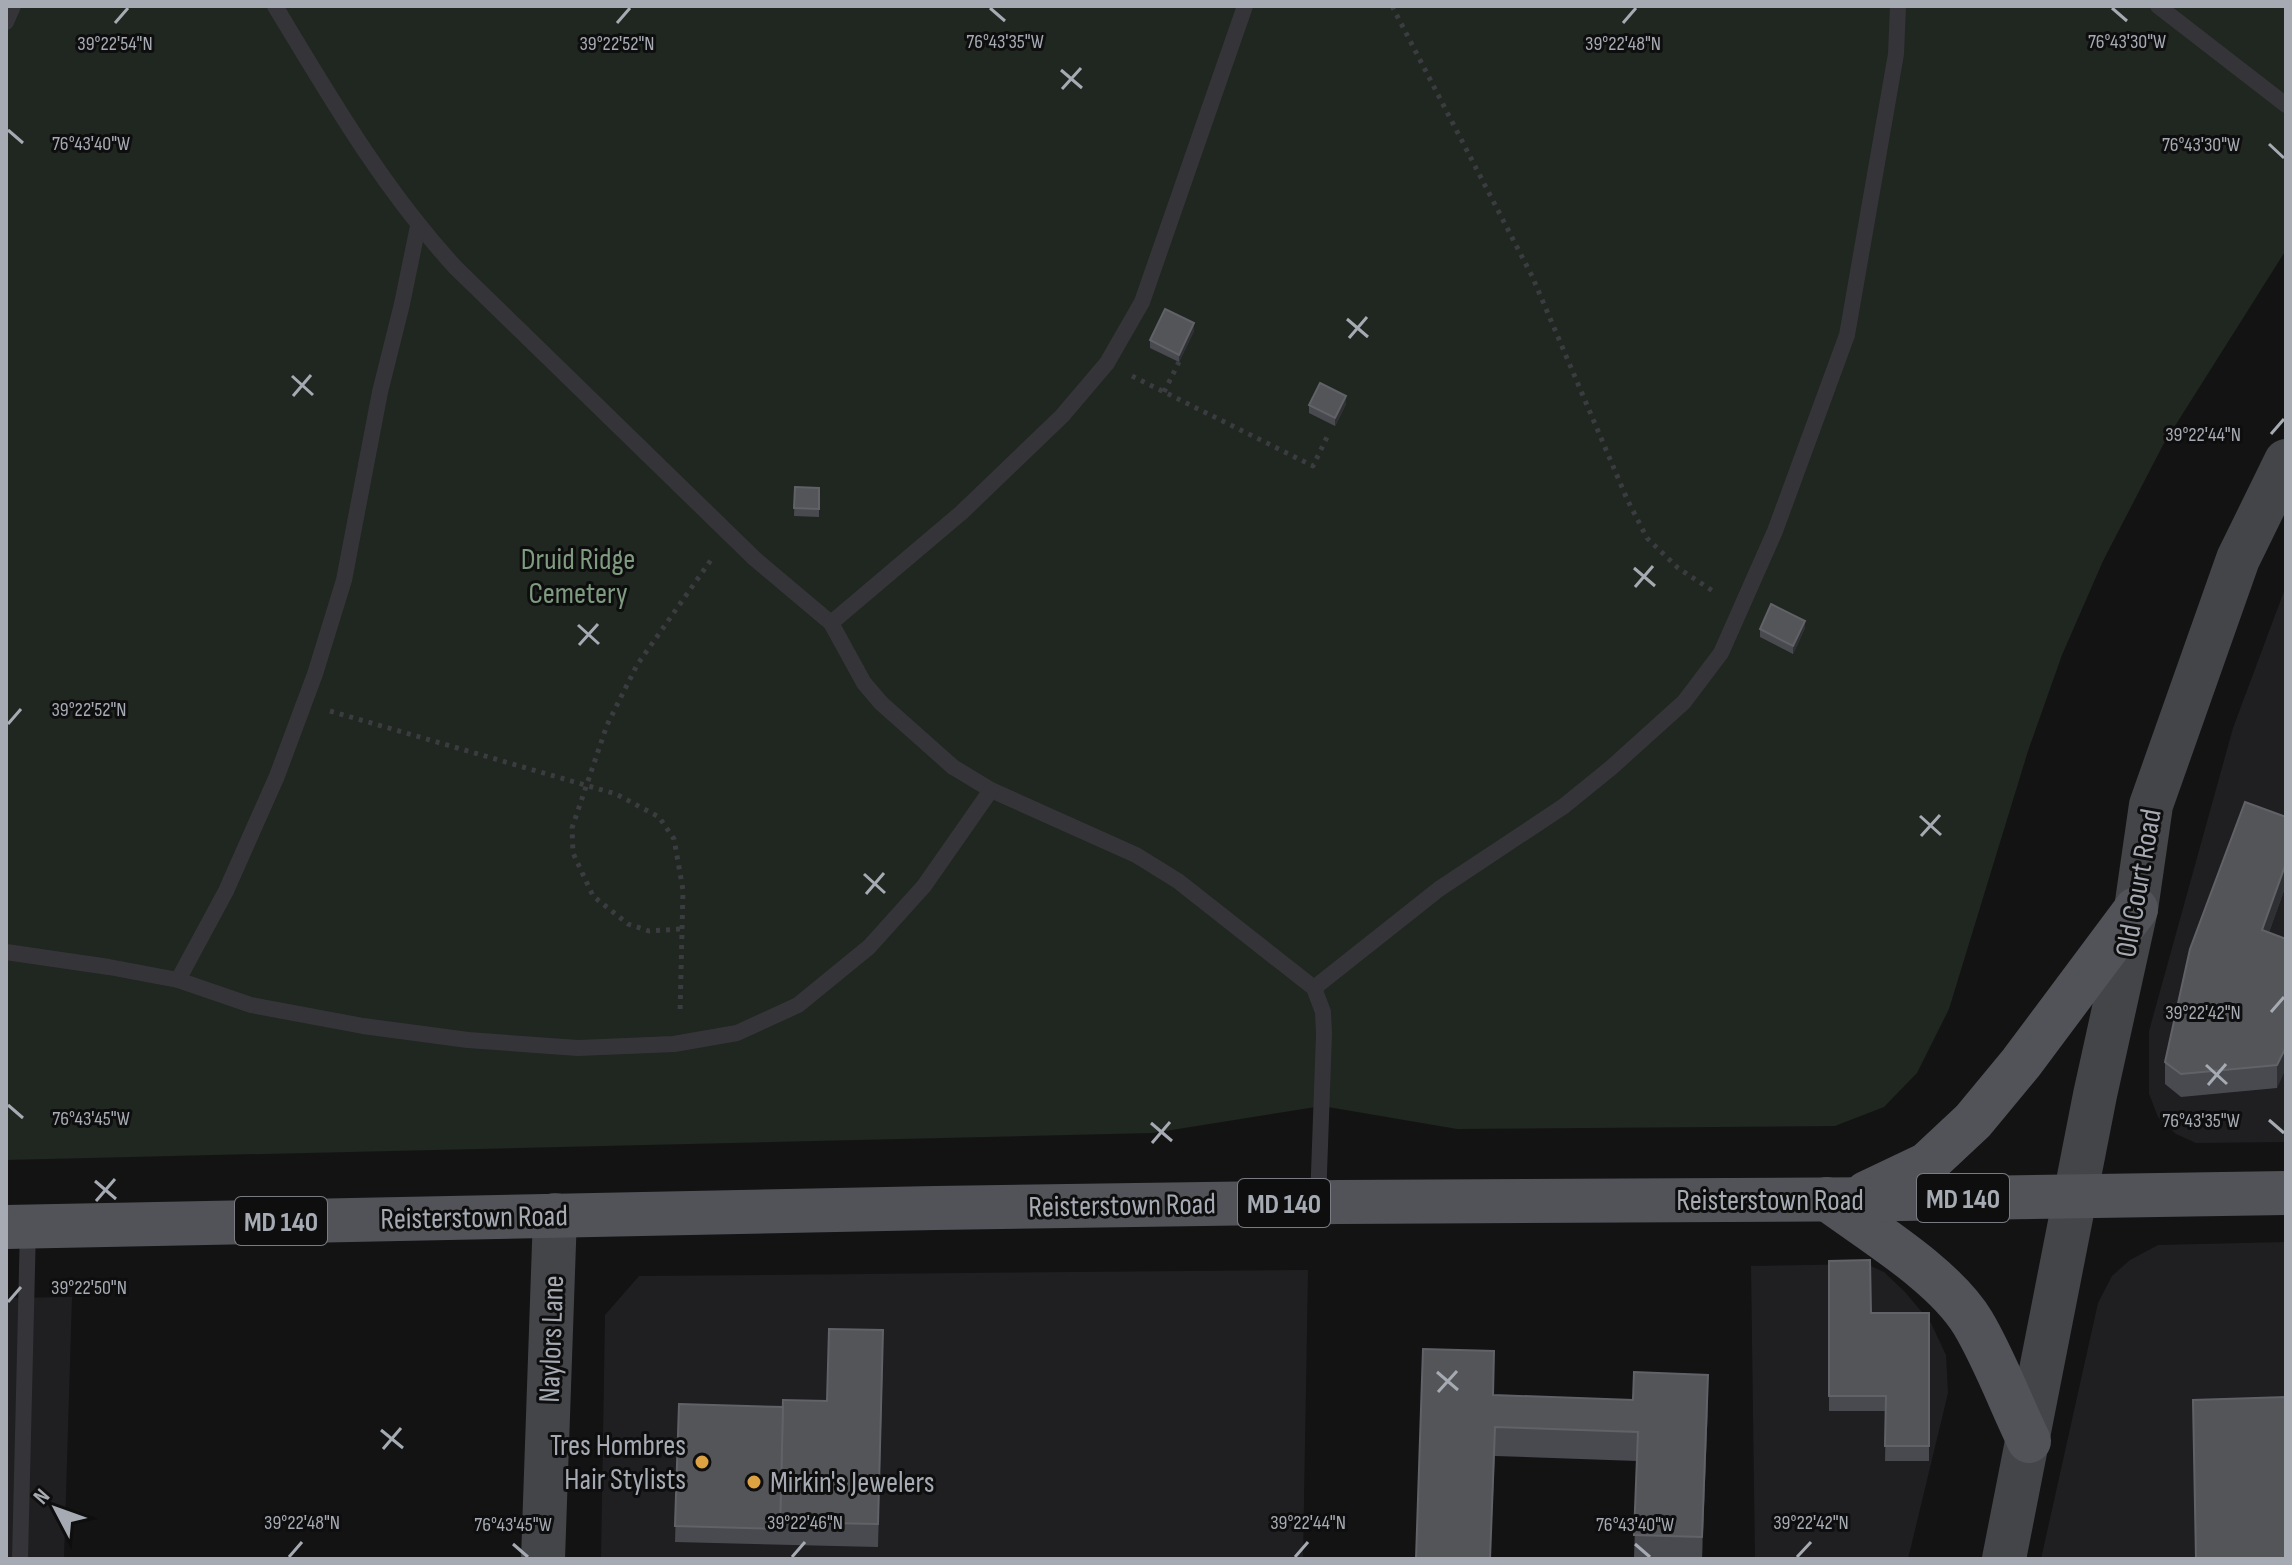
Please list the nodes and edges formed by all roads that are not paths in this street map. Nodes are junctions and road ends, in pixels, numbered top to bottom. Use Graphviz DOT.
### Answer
graph roads {
  1 [pos="13,6"];
  2 [pos="275,6"];
  3 [pos="1245,6"];
  4 [pos="1898,6"];
  5 [pos="2158,6"];
  6 [pos="6,22"];
  7 [pos="2286,105"];
  8 [pos="418,226"];
  9 [pos="2286,461"];
  10 [pos="831,623"];
  11 [pos="991,790"];
  12 [pos="2136,909"];
  13 [pos="6,952"];
  14 [pos="178,980"];
  15 [pos="1314,988"];
  16 [pos="2286,1193"];
  17 [pos="2075,1196"];
  18 [pos="1839,1200"];
  19 [pos="1318,1202"];
  20 [pos="555,1215"];
  21 [pos="17,1227"];
  22 [pos="2029,1441"];
  23 [pos="20,1559"];
  24 [pos="543,1559"];
  25 [pos="2004,1559"];
  1 -- 6 [label="lane"];
  2 -- 8 [label="lane"];
  3 -- 10 [label="lane"];
  4 -- 15 [label="lane"];
  5 -- 7 [label="lane"];
  8 -- 10 [label="lane"];
  8 -- 14 [label="lane"];
  9 -- 12 [label="main road, Old Court Road"];
  10 -- 11 [label="lane"];
  11 -- 14 [label="lane"];
  11 -- 15 [label="lane"];
  12 -- 17 [label="main road, Old Court Road"];
  12 -- 18 [label="main road"];
  13 -- 14 [label="lane"];
  15 -- 19 [label="lane"];
  16 -- 17 [label="main road, Reisterstown Road / MD 140"];
  17 -- 18 [label="main road, Reisterstown Road / MD 140"];
  17 -- 22 [label="main road, Old Court Road"];
  18 -- 19 [label="main road, Reisterstown Road / MD 140"];
  18 -- 22 [label="main road"];
  19 -- 20 [label="main road, Reisterstown Road / MD 140"];
  20 -- 21 [label="main road, Reisterstown Road / MD 140"];
  20 -- 24 [label="main road, Naylors Lane"];
  21 -- 23 [label="lane"];
  22 -- 25 [label="main road, Old Court Road"];
}
